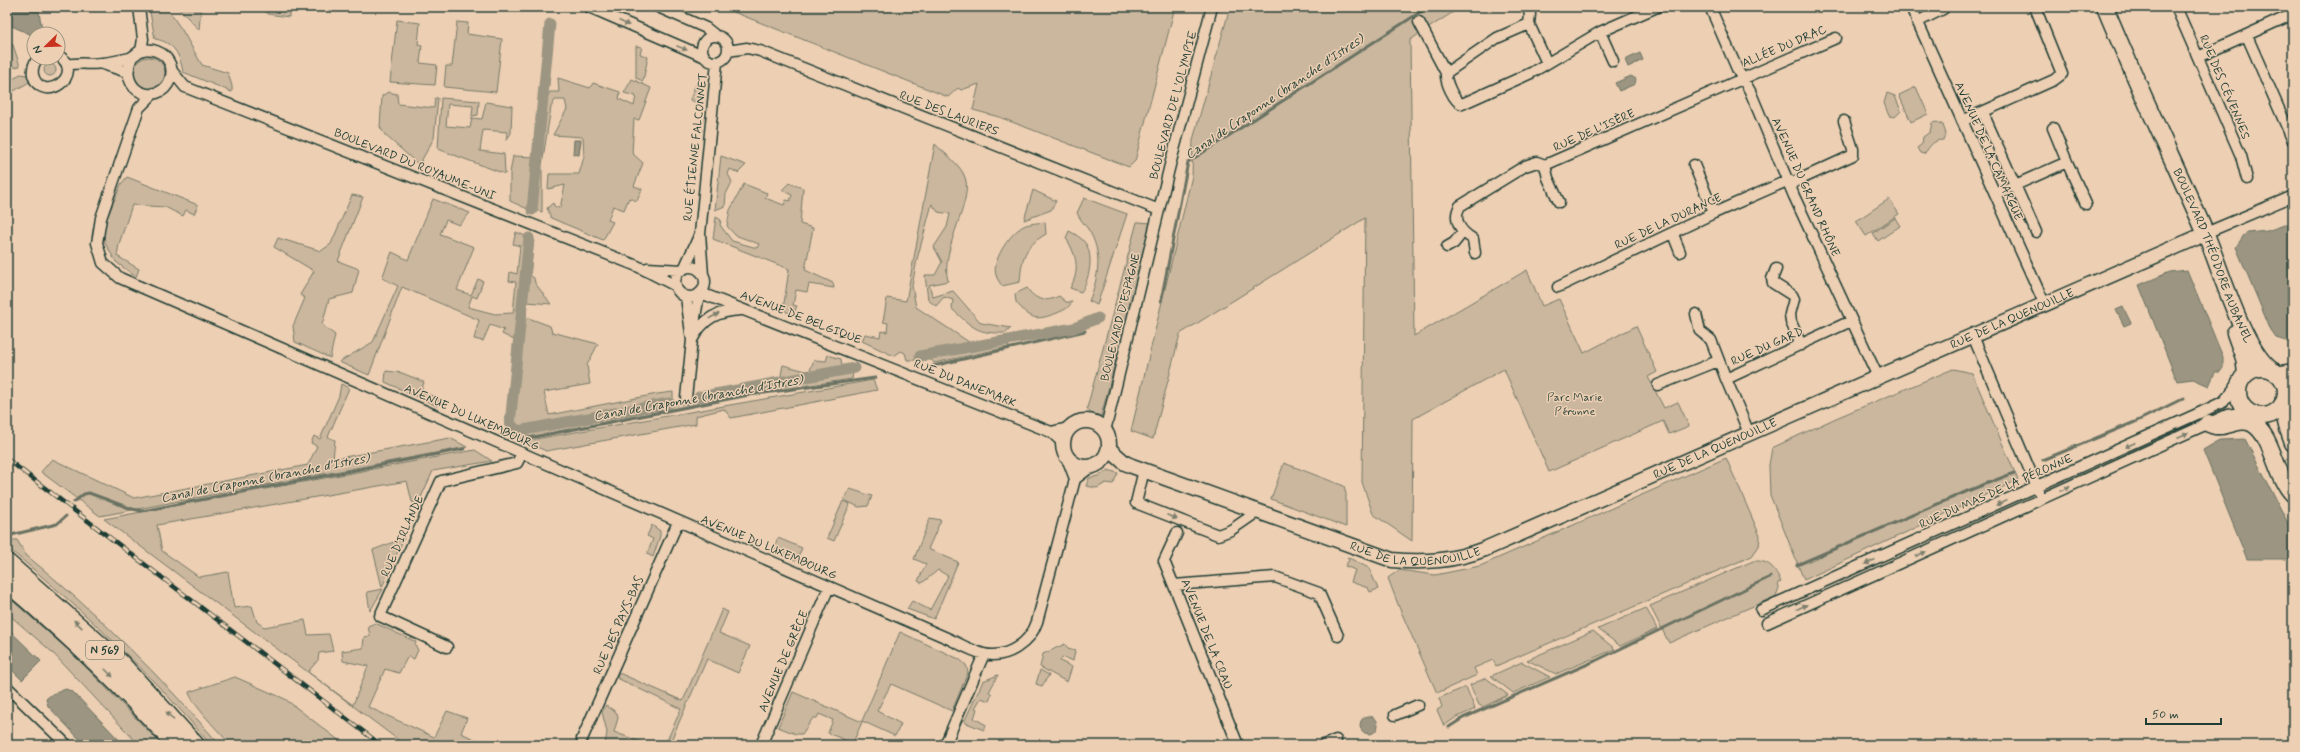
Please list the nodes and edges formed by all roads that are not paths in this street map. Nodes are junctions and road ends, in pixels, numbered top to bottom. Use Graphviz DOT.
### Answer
graph roads {
  1 [pos="139,7"];
  2 [pos="589,7"];
  3 [pos="658,7"];
  4 [pos="1212,7"];
  5 [pos="1527,7"];
  6 [pos="1710,7"];
  7 [pos="1911,7"];
  8 [pos="1943,7"];
  9 [pos="2035,7"];
  10 [pos="2105,7"];
  11 [pos="2176,7"];
  12 [pos="1650,8"];
  13 [pos="2293,14"];
  14 [pos="1419,22"];
  15 [pos="1917,22"];
  16 [pos="1529,24"];
  17 [pos="1600,32"];
  18 [pos="716,36"];
  19 [pos="2246,36"];
  20 [pos="1836,38"];
  21 [pos="143,39"];
  22 [pos="154,50"];
  23 [pos="141,51"];
  24 [pos="728,51"];
  25 [pos="132,57"];
  26 [pos="705,57"];
  27 [pos="2198,57"];
  28 [pos="1613,61"];
  29 [pos="717,62"];
  30 [pos="1547,62"];
  31 [pos="102,64"];
  32 [pos="67,65"];
  33 [pos="34,66"];
  34 [pos="172,71"];
  35 [pos="127,72"];
  36 [pos="1446,73"];
  37 [pos="1742,78"];
  38 [pos="183,85"];
  39 [pos="164,88"];
  40 [pos="136,89"];
  41 [pos="154,93"];
  42 [pos="139,108"];
  43 [pos="1985,111"];
  44 [pos="1844,121"];
  45 [pos="1962,121"];
  46 [pos="2053,128"];
  47 [pos="2293,140"];
  48 [pos="2067,162"];
  49 [pos="1545,165"];
  50 [pos="1694,165"];
  51 [pos="2247,179"];
  52 [pos="1790,182"];
  53 [pos="2015,185"];
  54 [pos="1995,194"];
  55 [pos="2293,196"];
  56 [pos="1559,202"];
  57 [pos="2086,204"];
  58 [pos="1159,210"];
  59 [pos="1714,213"];
  60 [pos="2036,232"];
  61 [pos="1462,233"];
  62 [pos="700,234"];
  63 [pos="1673,234"];
  64 [pos="2201,236"];
  65 [pos="1447,248"];
  66 [pos="1680,252"];
  67 [pos="1475,253"];
  68 [pos="637,266"];
  69 [pos="683,269"];
  70 [pos="1776,269"];
  71 [pos="704,277"];
  72 [pos="676,286"];
  73 [pos="1558,287"];
  74 [pos="700,294"];
  75 [pos="686,297"];
  76 [pos="722,300"];
  77 [pos="2045,304"];
  78 [pos="746,310"];
  79 [pos="1696,314"];
  80 [pos="1852,321"];
  81 [pos="1973,336"];
  82 [pos="692,340"];
  83 [pos="1802,345"];
  84 [pos="870,358"];
  85 [pos="1718,361"];
  86 [pos="2293,369"];
  87 [pos="2272,370"];
  88 [pos="2246,373"];
  89 [pos="1878,378"];
  90 [pos="1726,379"];
  91 [pos="2289,382"];
  92 [pos="1658,385"];
  93 [pos="2237,387"];
  94 [pos="686,398"];
  95 [pos="2282,405"];
  96 [pos="2254,414"];
  97 [pos="2208,424"];
  98 [pos="1068,428"];
  99 [pos="1102,428"];
  100 [pos="1051,432"];
  101 [pos="1749,433"];
  102 [pos="1062,442"];
  103 [pos="2293,442"];
  104 [pos="1109,449"];
  105 [pos="522,453"];
  106 [pos="1067,458"];
  107 [pos="1125,463"];
  108 [pos="1096,464"];
  109 [pos="1144,470"];
  110 [pos="1075,479"];
  111 [pos="2293,480"];
  112 [pos="2036,487"];
  113 [pos="2293,494"];
  114 [pos="2042,500"];
  115 [pos="1257,512"];
  116 [pos="678,522"];
  117 [pos="1177,534"];
  118 [pos="7,563"];
  119 [pos="7,582"];
  120 [pos="1174,585"];
  121 [pos="829,587"];
  122 [pos="1761,610"];
  123 [pos="1767,623"];
  124 [pos="1338,636"];
  125 [pos="447,647"];
  126 [pos="984,654"];
  127 [pos="7,687"];
  128 [pos="1418,704"];
  129 [pos="1395,715"];
  130 [pos="582,739"];
  131 [pos="1336,740"];
  132 [pos="67,745"];
  133 [pos="176,745"];
  134 [pos="196,745"];
  135 [pos="761,745"];
  136 [pos="946,745"];
  137 [pos="1238,745"];
  138 [pos="1324,745"];
  1 -- 21 [label="street"];
  2 -- 26 [label="street, one-way"];
  3 -- 18 [label="street"];
  4 -- 58 [label="street, BOULEVARD DE L'OLYMPIE"];
  5 -- 16 [label="street"];
  6 -- 37 [label="street, AVENUE DU GRAND RHÔNE"];
  7 -- 15 [label="street, AVENUE DE LA CAMARGUE"];
  8 -- 15 [label="street"];
  9 -- 43 [label="street"];
  10 -- 64 [label="main road, BOULEVARD THÉODORE AUBANEL"];
  11 -- 27 [label="street, RUE DES CÉVENNES"];
  12 -- 17 [label="street"];
  13 -- 19 [label="street"];
  14 -- 36 [label="street"];
  15 -- 45 [label="street, AVENUE DE LA CAMARGUE"];
  16 -- 30 [label="street"];
  16 -- 36 [label="street"];
  17 -- 28 [label="street"];
  17 -- 30 [label="street"];
  18 -- 24 [label="street"];
  18 -- 26 [label="street"];
  19 -- 27 [label="street"];
  19 -- 47 [label="street"];
  20 -- 37 [label="street, ALLÉE DU DRAC"];
  21 -- 22 [label="street"];
  21 -- 23 [label="street"];
  22 -- 23 [label="street"];
  22 -- 34 [label="street"];
  23 -- 25 [label="street"];
  24 -- 29 [label="street"];
  24 -- 58 [label="street, RUE DES LAURIERS"];
  25 -- 31 [label="street"];
  25 -- 35 [label="street"];
  26 -- 29 [label="street"];
  27 -- 51 [label="street, RUE DES CÉVENNES"];
  29 -- 62 [label="street, RUE ÉTIENNE FALCONNET"];
  30 -- 36 [label="street"];
  31 -- 32 [label="street"];
  31 -- 35 [label="street"];
  32 -- 33 [label="street"];
  34 -- 38 [label="street"];
  34 -- 39 [label="street"];
  35 -- 40 [label="street"];
  37 -- 49 [label="street, RUE DE L'ISÈRE"];
  37 -- 52 [label="street, AVENUE DU GRAND RHÔNE"];
  38 -- 39 [label="street"];
  38 -- 68 [label="street, BOULEVARD DU ROYAUME-UNI"];
  39 -- 41 [label="street"];
  40 -- 41 [label="street"];
  40 -- 42 [label="street, AVENUE DU LUXEMBOURG"];
  41 -- 42 [label="street, AVENUE DU LUXEMBOURG"];
  42 -- 105 [label="street, AVENUE DU LUXEMBOURG"];
  43 -- 45 [label="street"];
  43 -- 53 [label="street"];
  44 -- 52 [label="street, RUE DE LA DURANCE"];
  45 -- 54 [label="street, AVENUE DE LA CAMARGUE"];
  46 -- 48 [label="street"];
  48 -- 53 [label="street"];
  48 -- 57 [label="street"];
  49 -- 56 [label="street"];
  49 -- 61 [label="street, RUE DE L'ISÈRE"];
  50 -- 59 [label="street"];
  52 -- 59 [label="street, RUE DE LA DURANCE"];
  52 -- 80 [label="street, AVENUE DU GRAND RHÔNE"];
  53 -- 54 [label="street"];
  53 -- 60 [label="street"];
  54 -- 77 [label="street, AVENUE DE LA CAMARGUE"];
  55 -- 64 [label="street, RUE DE LA QUENOUILLE"];
  58 -- 99 [label="street, BOULEVARD D'ESPAGNE"];
  59 -- 63 [label="street, RUE DE LA DURANCE"];
  61 -- 65 [label="street"];
  61 -- 67 [label="street"];
  62 -- 69 [label="street, RUE ÉTIENNE FALCONNET"];
  62 -- 71 [label="street, RUE ÉTIENNE FALCONNET"];
  63 -- 66 [label="street"];
  63 -- 73 [label="street, RUE DE LA DURANCE"];
  64 -- 77 [label="street, RUE DE LA QUENOUILLE"];
  64 -- 87 [label="main road, BOULEVARD THÉODORE AUBANEL"];
  64 -- 88 [label="main road, BOULEVARD THÉODORE AUBANEL"];
  68 -- 69 [label="street, BOULEVARD DU ROYAUME-UNI"];
  68 -- 72 [label="street, BOULEVARD DU ROYAUME-UNI"];
  69 -- 71 [label="street"];
  69 -- 72 [label="street"];
  70 -- 83 [label="street"];
  71 -- 74 [label="street"];
  71 -- 76 [label="street, AVENUE DE BELGIQUE"];
  72 -- 75 [label="street"];
  74 -- 75 [label="street"];
  74 -- 76 [label="street, AVENUE DE BELGIQUE"];
  74 -- 82 [label="street"];
  75 -- 82 [label="street"];
  76 -- 78 [label="street, AVENUE DE BELGIQUE"];
  77 -- 81 [label="street, RUE DE LA QUENOUILLE"];
  82 -- 78 [label="street, one-way"];
  78 -- 84 [label="street, AVENUE DE BELGIQUE"];
  79 -- 85 [label="street"];
  80 -- 83 [label="street, RUE DU GARD"];
  80 -- 89 [label="street, AVENUE DU GRAND RHÔNE"];
  81 -- 89 [label="street, RUE DE LA QUENOUILLE"];
  81 -- 112 [label="street"];
  82 -- 94 [label="street"];
  83 -- 90 [label="street, RUE DU GARD"];
  84 -- 100 [label="street, RUE DU DANEMARK"];
  85 -- 90 [label="street"];
  85 -- 92 [label="street"];
  86 -- 87 [label="street"];
  87 -- 88 [label="main road"];
  87 -- 91 [label="main road"];
  88 -- 93 [label="main road"];
  89 -- 101 [label="street, RUE DE LA QUENOUILLE"];
  90 -- 101 [label="street, RUE DU GARD"];
  91 -- 95 [label="main road"];
  93 -- 96 [label="main road"];
  93 -- 112 [label="street, RUE DU MAS DE LA PÉRONNE, one-way"];
  95 -- 96 [label="main road"];
  95 -- 103 [label="main road"];
  96 -- 97 [label="street"];
  96 -- 111 [label="main road"];
  97 -- 113 [label="main road"];
  114 -- 97 [label="street, one-way"];
  98 -- 99 [label="street"];
  98 -- 100 [label="street"];
  98 -- 102 [label="street"];
  99 -- 104 [label="street"];
  100 -- 102 [label="street, RUE DU DANEMARK"];
  101 -- 115 [label="street, RUE DE LA QUENOUILLE"];
  102 -- 106 [label="street"];
  104 -- 107 [label="street, RUE DE LA QUENOUILLE"];
  104 -- 108 [label="street"];
  105 -- 116 [label="street, AVENUE DU LUXEMBOURG"];
  105 -- 125 [label="street, RUE D'IRLANDE"];
  106 -- 108 [label="street"];
  106 -- 110 [label="street"];
  107 -- 108 [label="street, RUE DE LA QUENOUILLE"];
  107 -- 109 [label="street, RUE DE LA QUENOUILLE"];
  108 -- 110 [label="street"];
  109 -- 115 [label="street, RUE DE LA QUENOUILLE"];
  109 -- 115 [label="street, one-way"];
  110 -- 126 [label="street"];
  112 -- 114 [label="street"];
  112 -- 122 [label="street, RUE DU MAS DE LA PÉRONNE, one-way"];
  123 -- 114 [label="street, one-way"];
  116 -- 121 [label="street, AVENUE DU LUXEMBOURG"];
  116 -- 130 [label="street, RUE DES PAYS-BAS"];
  117 -- 120 [label="street, AVENUE DE LA CRAU"];
  134 -- 118 [label="highway, N 569, one-way"];
  119 -- 133 [label="highway, N 569, one-way"];
  120 -- 124 [label="street"];
  120 -- 137 [label="street, AVENUE DE LA CRAU"];
  121 -- 126 [label="street, AVENUE DU LUXEMBOURG"];
  121 -- 135 [label="street, AVENUE DE GRÈCE"];
  126 -- 136 [label="street"];
  127 -- 132 [label="street"];
  128 -- 129 [label="street"];
  131 -- 138 [label="street"];
}
